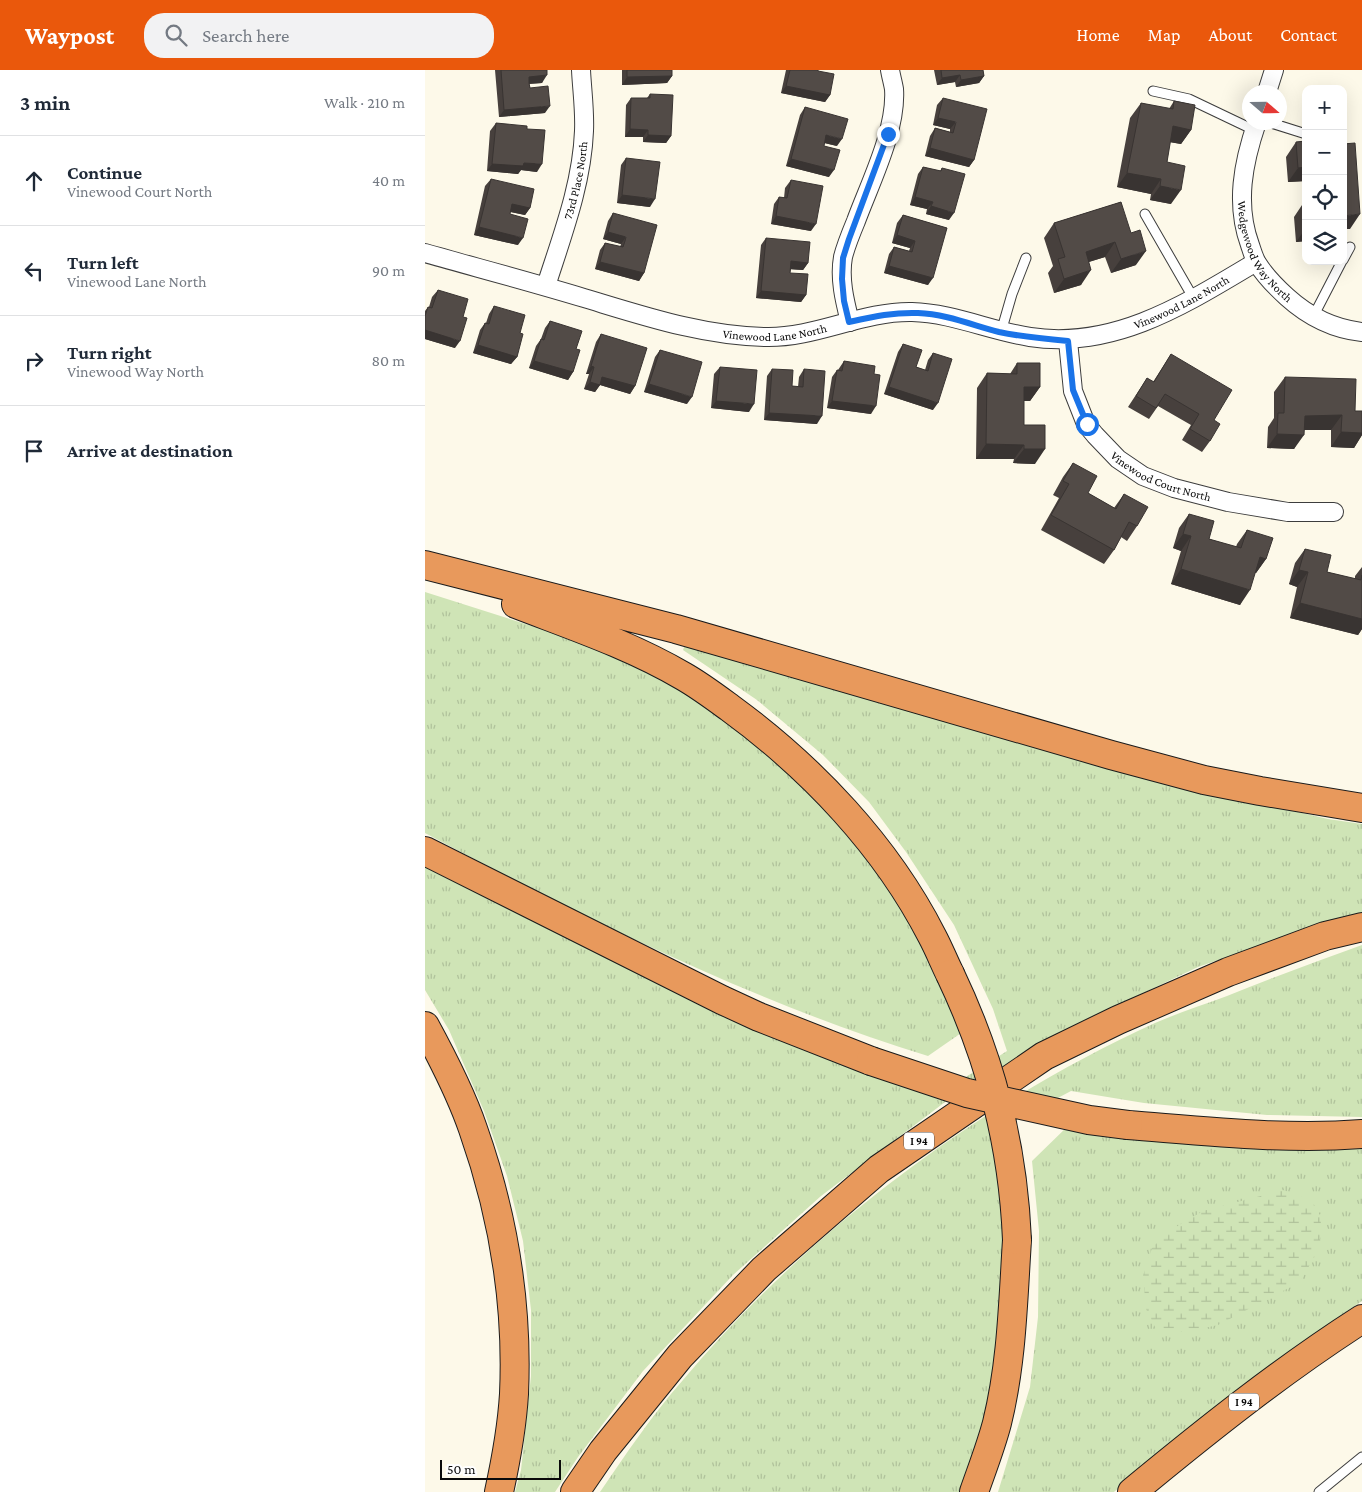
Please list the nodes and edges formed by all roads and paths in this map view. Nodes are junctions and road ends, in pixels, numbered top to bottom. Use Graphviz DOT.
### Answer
graph roads {
  1 [pos="581,70"];
  2 [pos="890,70"];
  3 [pos="1274,70"];
  4 [pos="1269,85"];
  5 [pos="1153,91"];
  6 [pos="1242,118"];
  7 [pos="1258,130"];
  8 [pos="1286,130"];
  9 [pos="1302,133"];
  10 [pos="1145,214"];
  11 [pos="1350,248"];
  12 [pos="425,253"];
  13 [pos="1347,253"];
  14 [pos="1026,258"];
  15 [pos="1256,262"];
  16 [pos="1340,265"];
  17 [pos="546,286"];
  18 [pos="1193,298"];
  19 [pos="1313,317"];
  20 [pos="849,322"];
  21 [pos="1001,332"];
  22 [pos="1362,332"];
  23 [pos="1068,341"];
  24 [pos="1334,512"];
  25 [pos="425,567"];
  26 [pos="1362,808"];
  27 [pos="425,851"];
  28 [pos="1362,927"];
  29 [pos="425,1026"];
  30 [pos="1362,1134"];
  31 [pos="1362,1320"];
  32 [pos="1362,1457"];
  33 [pos="499,1492"];
  34 [pos="575,1492"];
  35 [pos="974,1492"];
  36 [pos="1132,1492"];
  37 [pos="1319,1492"];
  1 -- 17 [label="street, 73rd Place North"];
  2 -- 20 [label="street"];
  3 -- 4 [label="street"];
  5 -- 6 [label="lane"];
  7 -- 15 [label="street, Wedgewood Way North"];
  8 -- 9 [label="lane"];
  10 -- 18 [label="lane"];
  11 -- 13 [label="lane"];
  12 -- 17 [label="street"];
  14 -- 21 [label="lane"];
  15 -- 18 [label="street, Vinewood Lane North"];
  15 -- 19 [label="street, Wedgewood Way North"];
  16 -- 19 [label="lane"];
  17 -- 20 [label="street, Vinewood Lane North"];
  18 -- 23 [label="street, Vinewood Lane North"];
  19 -- 22 [label="street, Wedgewood Way North"];
  20 -- 21 [label="street, Vinewood Lane North"];
  21 -- 23 [label="street, Vinewood Lane North"];
  23 -- 24 [label="street, Vinewood Court North"];
  25 -- 26 [label="highway"];
  25 -- 35 [label="highway, bridge"];
  27 -- 30 [label="highway, bridge"];
  28 -- 34 [label="highway, I 94"];
  29 -- 33 [label="highway"];
  31 -- 36 [label="highway, I 94"];
  32 -- 37 [label="lane"];
}
